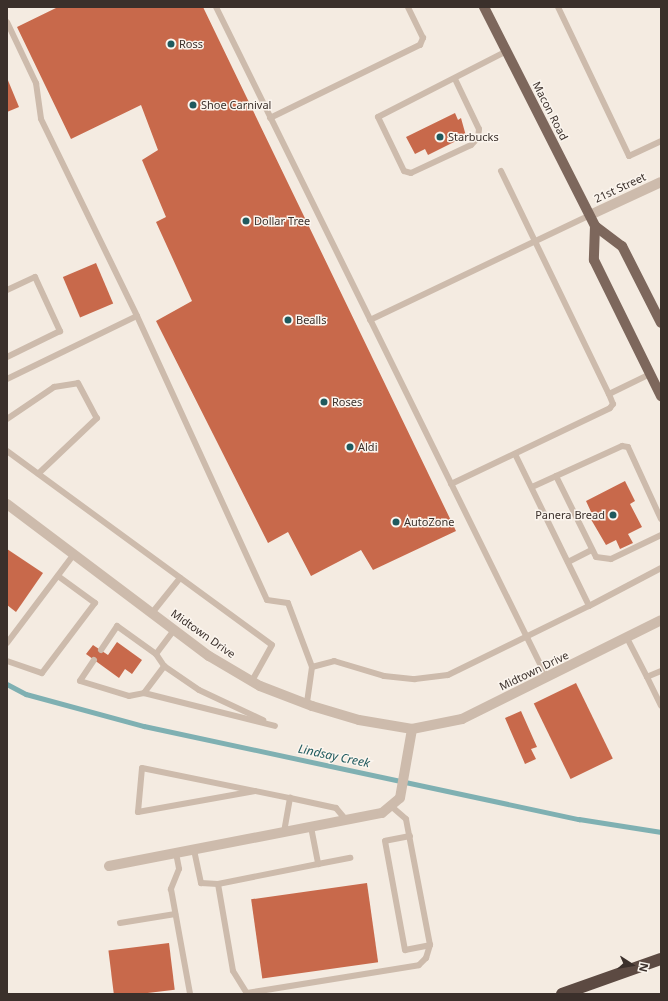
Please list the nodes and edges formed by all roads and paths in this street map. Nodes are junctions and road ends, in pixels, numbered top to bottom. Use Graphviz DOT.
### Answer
graph roads {
  1 [pos="216,7"];
  2 [pos="408,7"];
  3 [pos="558,7"];
  4 [pos="487,8"];
  5 [pos="7,22"];
  6 [pos="507,51"];
  7 [pos="455,79"];
  8 [pos="270,118"];
  9 [pos="661,141"];
  10 [pos="501,171"];
  11 [pos="661,182"];
  12 [pos="590,215"];
  13 [pos="596,226"];
  14 [pos="536,242"];
  15 [pos="7,290"];
  16 [pos="136,316"];
  17 [pos="370,320"];
  18 [pos="661,323"];
  19 [pos="7,357"];
  20 [pos="650,374"];
  21 [pos="7,379"];
  22 [pos="609,394"];
  23 [pos="661,396"];
  24 [pos="7,419"];
  25 [pos="7,451"];
  26 [pos="515,454"];
  27 [pos="38,474"];
  28 [pos="556,476"];
  29 [pos="452,484"];
  30 [pos="532,487"];
  31 [pos="7,504"];
  32 [pos="661,519"];
  33 [pos="661,535"];
  34 [pos="592,550"];
  35 [pos="74,554"];
  36 [pos="568,562"];
  37 [pos="661,568"];
  38 [pos="58,576"];
  39 [pos="180,578"];
  40 [pos="589,606"];
  41 [pos="152,613"];
  42 [pos="661,620"];
  43 [pos="174,630"];
  44 [pos="527,637"];
  45 [pos="627,638"];
  46 [pos="7,643"];
  47 [pos="101,650"];
  48 [pos="156,654"];
  49 [pos="94,660"];
  50 [pos="7,661"];
  51 [pos="164,666"];
  52 [pos="312,667"];
  53 [pos="661,670"];
  54 [pos="547,678"];
  55 [pos="647,678"];
  56 [pos="252,681"];
  57 [pos="144,693"];
  58 [pos="307,704"];
  59 [pos="661,706"];
  60 [pos="412,729"];
  61 [pos="255,791"];
  62 [pos="290,798"];
  63 [pos="392,807"];
  64 [pos="346,820"];
  65 [pos="311,827"];
  66 [pos="284,832"];
  67 [pos="410,836"];
  68 [pos="194,850"];
  69 [pos="176,853"];
  70 [pos="350,858"];
  71 [pos="318,864"];
  72 [pos="109,866"];
  73 [pos="218,884"];
  74 [pos="175,914"];
  75 [pos="120,923"];
  76 [pos="430,945"];
  77 [pos="661,959"];
  78 [pos="190,994"];
  79 [pos="562,994"];
  1 -- 8 [label="lane"];
  2 -- 8 [label="lane"];
  3 -- 9 [label="lane"];
  4 -- 6 [label="main road, Macon Road"];
  5 -- 16 [label="lane"];
  6 -- 7 [label="lane"];
  6 -- 12 [label="main road, Macon Road"];
  7 -- 7 [label="lane"];
  8 -- 17 [label="lane"];
  10 -- 14 [label="lane"];
  11 -- 12 [label="street, 21st Street"];
  12 -- 13 [label="main road, Macon Road"];
  12 -- 14 [label="lane"];
  13 -- 18 [label="main road, Macon Road"];
  13 -- 20 [label="main road"];
  14 -- 17 [label="lane"];
  14 -- 22 [label="lane"];
  15 -- 19 [label="lane"];
  16 -- 21 [label="lane"];
  16 -- 52 [label="lane"];
  17 -- 29 [label="lane"];
  20 -- 22 [label="lane"];
  20 -- 23 [label="main road"];
  22 -- 26 [label="lane"];
  24 -- 27 [label="lane"];
  25 -- 27 [label="lane"];
  26 -- 29 [label="lane"];
  26 -- 30 [label="lane"];
  27 -- 39 [label="lane"];
  28 -- 30 [label="lane"];
  28 -- 32 [label="lane"];
  28 -- 34 [label="lane"];
  29 -- 44 [label="lane"];
  30 -- 36 [label="lane"];
  31 -- 35 [label="street, Midtown Drive"];
  33 -- 34 [label="lane"];
  34 -- 36 [label="lane"];
  35 -- 38 [label="lane"];
  35 -- 41 [label="street, Midtown Drive"];
  36 -- 40 [label="lane"];
  37 -- 40 [label="lane"];
  38 -- 46 [label="lane"];
  38 -- 50 [label="lane"];
  39 -- 41 [label="lane"];
  39 -- 56 [label="lane"];
  40 -- 44 [label="lane"];
  41 -- 43 [label="street, Midtown Drive"];
  42 -- 45 [label="street, Midtown Drive"];
  43 -- 48 [label="lane"];
  43 -- 56 [label="street, Midtown Drive"];
  44 -- 52 [label="lane"];
  44 -- 54 [label="lane"];
  45 -- 54 [label="street, Midtown Drive"];
  45 -- 55 [label="lane"];
  47 -- 48 [label="lane"];
  48 -- 51 [label="lane"];
  49 -- 57 [label="lane"];
  51 -- 57 [label="lane"];
  51 -- 57 [label="lane"];
  52 -- 58 [label="lane"];
  53 -- 55 [label="lane"];
  54 -- 60 [label="street, Midtown Drive"];
  55 -- 59 [label="lane"];
  56 -- 58 [label="street, Midtown Drive"];
  58 -- 60 [label="street, Midtown Drive"];
  60 -- 63 [label="street"];
  61 -- 61 [label="lane"];
  61 -- 62 [label="lane"];
  62 -- 64 [label="lane"];
  62 -- 66 [label="lane"];
  63 -- 64 [label="street"];
  63 -- 67 [label="lane"];
  64 -- 65 [label="street"];
  65 -- 66 [label="street"];
  65 -- 71 [label="lane"];
  66 -- 68 [label="street"];
  67 -- 76 [label="lane"];
  67 -- 76 [label="lane"];
  68 -- 69 [label="street"];
  68 -- 73 [label="lane"];
  69 -- 72 [label="street"];
  69 -- 74 [label="lane"];
  70 -- 71 [label="lane"];
  71 -- 73 [label="lane"];
  73 -- 76 [label="lane"];
  74 -- 75 [label="lane"];
  74 -- 78 [label="lane"];
  77 -- 79 [label="highway"];
}
